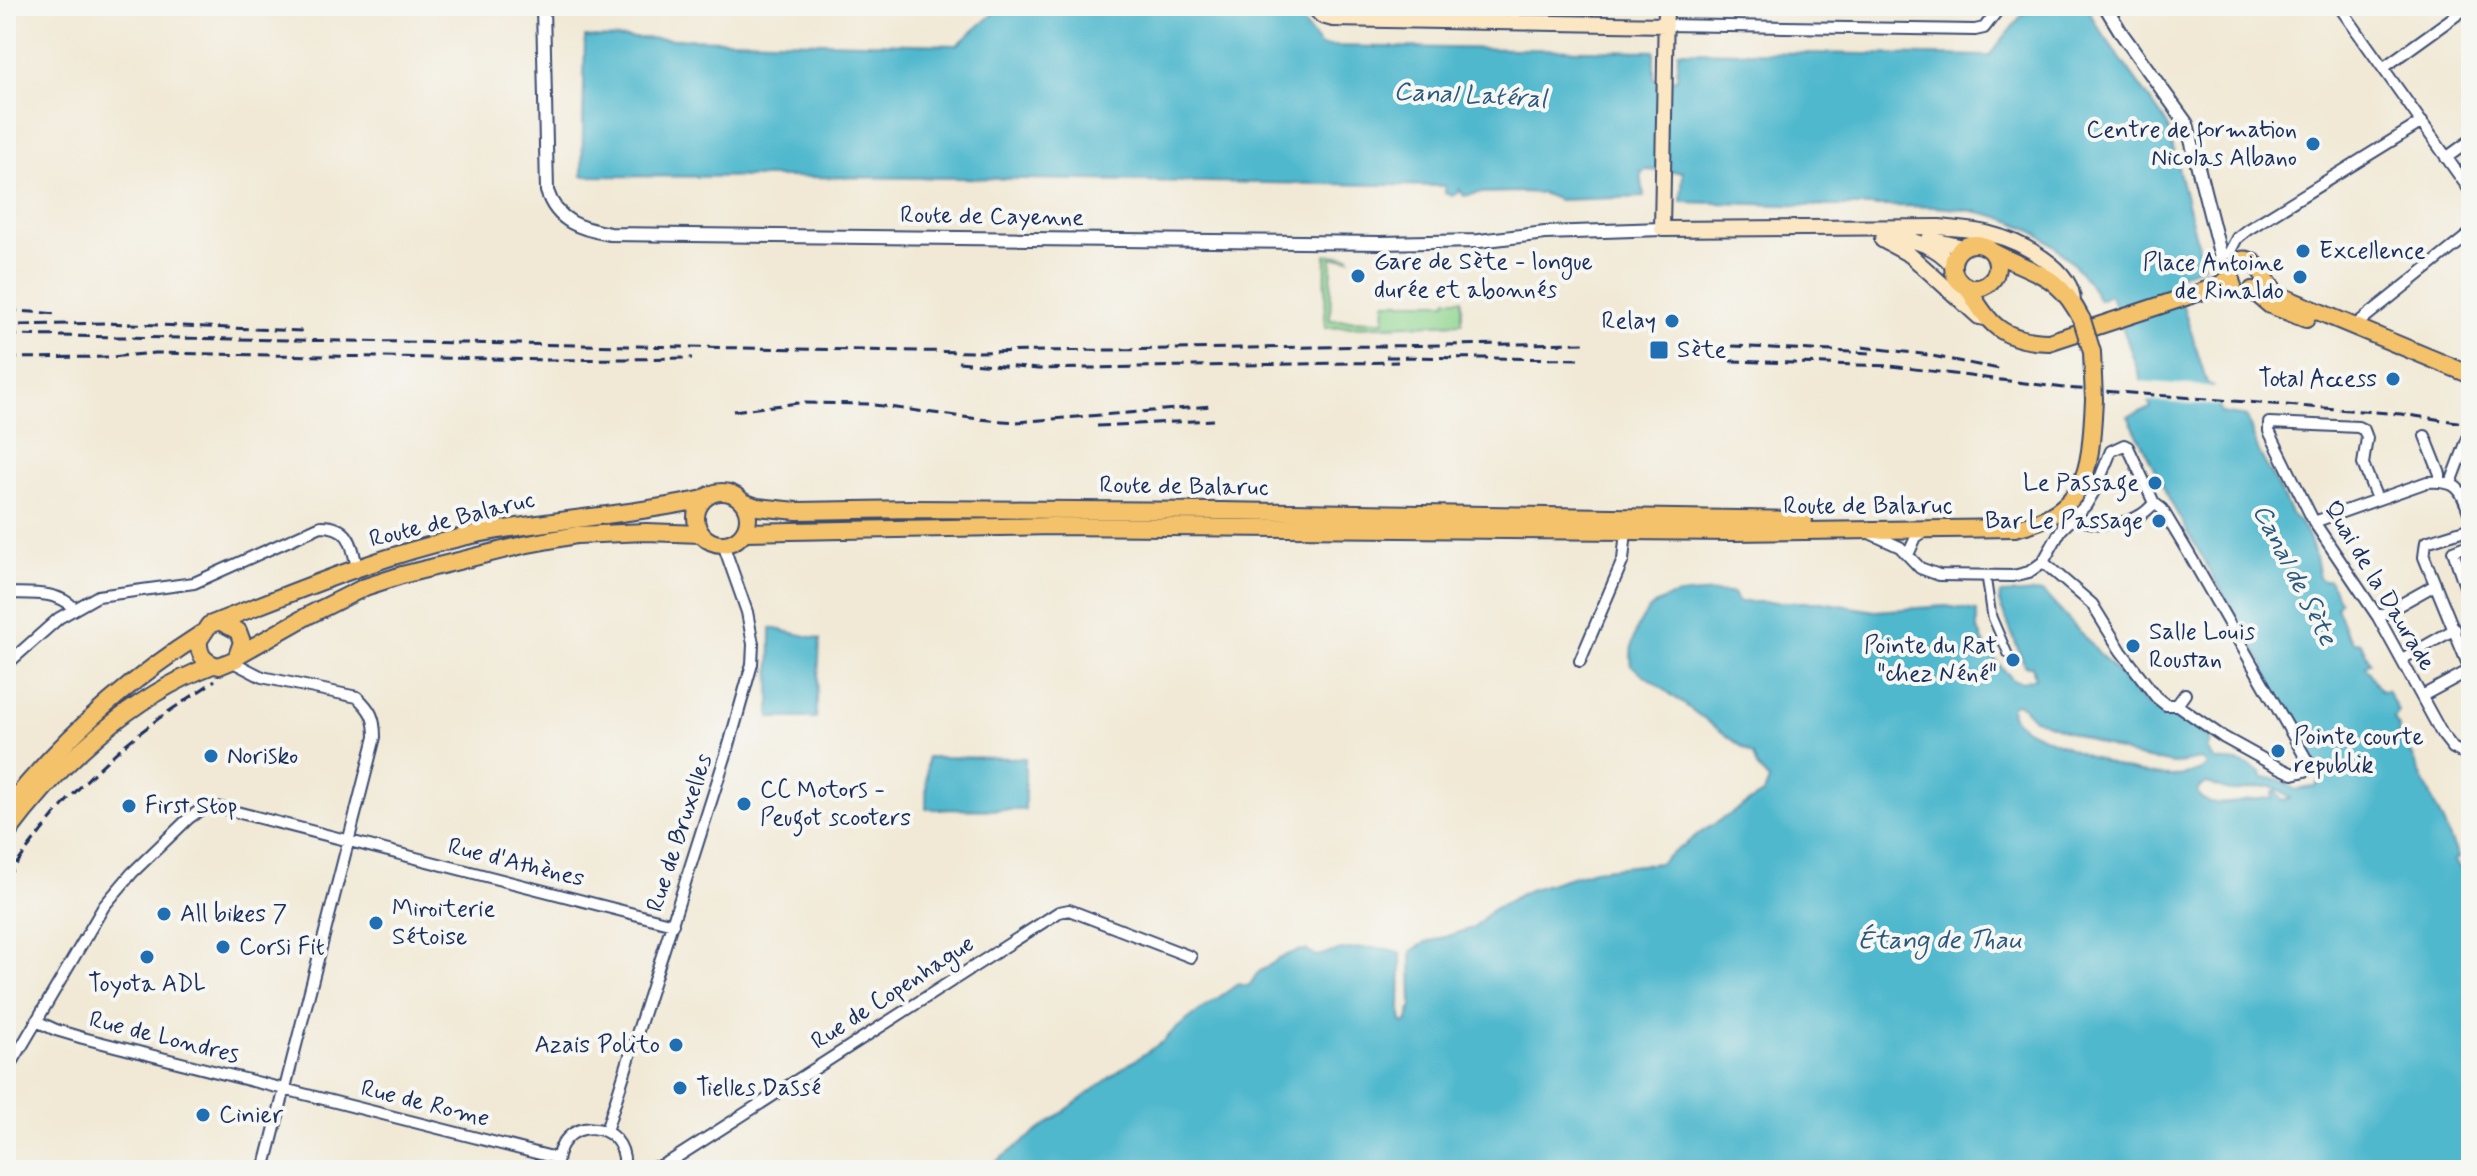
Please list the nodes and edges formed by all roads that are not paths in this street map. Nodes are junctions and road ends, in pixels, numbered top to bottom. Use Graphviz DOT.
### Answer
graph roads {
  1 [pos="543,6"];
  2 [pos="1514,6"];
  3 [pos="1666,6"];
  4 [pos="2001,6"];
  5 [pos="2105,6"];
  6 [pos="2339,6"];
  7 [pos="2469,6"];
  8 [pos="1317,11"];
  9 [pos="1514,22"];
  10 [pos="1666,25"];
  11 [pos="2383,68"];
  12 [pos="2422,122"];
  13 [pos="2471,140"];
  14 [pos="2446,158"];
  15 [pos="2471,192"];
  16 [pos="1739,227"];
  17 [pos="1662,229"];
  18 [pos="1894,229"];
  19 [pos="1867,233"];
  20 [pos="2471,233"];
  21 [pos="1963,247"];
  22 [pos="1993,252"];
  23 [pos="1953,266"];
  24 [pos="2032,270"];
  25 [pos="2225,276"];
  26 [pos="1992,279"];
  27 [pos="2257,283"];
  28 [pos="1967,286"];
  29 [pos="2073,303"];
  30 [pos="1989,319"];
  31 [pos="2353,327"];
  32 [pos="2471,375"];
  33 [pos="2471,386"];
  34 [pos="2425,436"];
  35 [pos="2470,436"];
  36 [pos="2084,471"];
  37 [pos="2445,482"];
  38 [pos="704,499"];
  39 [pos="2377,499"];
  40 [pos="743,502"];
  41 [pos="2154,503"];
  42 [pos="2073,518"];
  43 [pos="2471,518"];
  44 [pos="2314,522"];
  45 [pos="1626,524"];
  46 [pos="1904,525"];
  47 [pos="2471,528"];
  48 [pos="1863,530"];
  49 [pos="1926,530"];
  50 [pos="745,532"];
  51 [pos="701,534"];
  52 [pos="723,544"];
  53 [pos="2471,544"];
  54 [pos="1906,549"];
  55 [pos="2043,562"];
  56 [pos="357,568"];
  57 [pos="1986,576"];
  58 [pos="2435,585"];
  59 [pos="6,593"];
  60 [pos="2471,604"];
  61 [pos="74,608"];
  62 [pos="2378,617"];
  63 [pos="221,622"];
  64 [pos="2455,629"];
  65 [pos="201,634"];
  66 [pos="2008,654"];
  67 [pos="237,658"];
  68 [pos="2402,659"];
  69 [pos="1580,661"];
  70 [pos="6,665"];
  71 [pos="213,665"];
  72 [pos="2471,671"];
  73 [pos="2185,694"];
  74 [pos="2422,696"];
  75 [pos="2177,705"];
  76 [pos="2471,758"];
  77 [pos="6,810"];
  78 [pos="6,835"];
  79 [pos="349,841"];
  80 [pos="673,924"];
  81 [pos="1191,957"];
  82 [pos="36,1021"];
  83 [pos="6,1073"];
  84 [pos="285,1089"];
  85 [pos="606,1131"];
  86 [pos="556,1158"];
  87 [pos="625,1169"];
  88 [pos="264,1170"];
  89 [pos="557,1170"];
  1 -- 17 [label="street, Route de Cayenne"];
  2 -- 9 [label="street"];
  3 -- 10 [label="main road"];
  4 -- 10 [label="street"];
  5 -- 25 [label="street"];
  6 -- 11 [label="street"];
  7 -- 11 [label="street"];
  8 -- 9 [label="main road"];
  9 -- 10 [label="main road"];
  10 -- 17 [label="main road"];
  11 -- 12 [label="street"];
  12 -- 14 [label="street"];
  12 -- 25 [label="street"];
  13 -- 14 [label="street"];
  14 -- 15 [label="street"];
  16 -- 17 [label="main road"];
  16 -- 18 [label="main road"];
  16 -- 19 [label="main road"];
  18 -- 21 [label="main road"];
  18 -- 29 [label="main road"];
  19 -- 23 [label="main road"];
  19 -- 30 [label="main road"];
  20 -- 31 [label="street"];
  21 -- 22 [label="main road"];
  21 -- 23 [label="main road"];
  22 -- 24 [label="main road, Route de Balaruc"];
  22 -- 26 [label="main road"];
  23 -- 28 [label="main road"];
  24 -- 26 [label="main road"];
  24 -- 29 [label="main road, Route de Balaruc"];
  25 -- 27 [label="main road"];
  25 -- 27 [label="main road"];
  25 -- 30 [label="main road"];
  26 -- 28 [label="main road"];
  26 -- 30 [label="main road"];
  27 -- 31 [label="main road"];
  27 -- 33 [label="main road"];
  28 -- 30 [label="main road"];
  29 -- 36 [label="main road, Route de Balaruc, bridge"];
  31 -- 32 [label="main road"];
  34 -- 37 [label="street"];
  35 -- 37 [label="street"];
  36 -- 46 [label="main road, Route de Balaruc"];
  36 -- 49 [label="main road, Route de Balaruc"];
  37 -- 39 [label="street"];
  37 -- 43 [label="street"];
  38 -- 40 [label="main road"];
  38 -- 51 [label="main road"];
  38 -- 56 [label="main road, Route de Balaruc"];
  39 -- 44 [label="street"];
  39 -- 44 [label="street, Quai de la Daurade"];
  40 -- 45 [label="main road, Route de Balaruc"];
  40 -- 50 [label="main road"];
  41 -- 42 [label="street"];
  41 -- 42 [label="street"];
  41 -- 75 [label="street"];
  42 -- 55 [label="street"];
  44 -- 62 [label="street, Quai de la Daurade"];
  45 -- 46 [label="main road, Route de Balaruc"];
  45 -- 48 [label="main road, Route de Balaruc"];
  45 -- 50 [label="main road, Route de Balaruc"];
  45 -- 69 [label="street"];
  46 -- 48 [label="main road, Route de Balaruc"];
  46 -- 49 [label="main road, Route de Balaruc"];
  46 -- 54 [label="street"];
  47 -- 58 [label="street"];
  48 -- 54 [label="street"];
  49 -- 54 [label="street"];
  50 -- 52 [label="main road"];
  51 -- 52 [label="main road"];
  51 -- 67 [label="main road, Route de Balaruc"];
  52 -- 80 [label="street, Rue de Bruxelles"];
  53 -- 60 [label="street"];
  54 -- 57 [label="street"];
  55 -- 57 [label="street"];
  55 -- 75 [label="street"];
  56 -- 61 [label="street"];
  56 -- 63 [label="main road, Route de Balaruc"];
  57 -- 66 [label="street"];
  58 -- 62 [label="street"];
  58 -- 64 [label="street"];
  59 -- 61 [label="street"];
  61 -- 70 [label="street"];
  62 -- 68 [label="street, Quai de la Daurade"];
  63 -- 65 [label="main road"];
  63 -- 67 [label="main road"];
  64 -- 68 [label="street"];
  64 -- 72 [label="street"];
  65 -- 71 [label="main road"];
  65 -- 77 [label="main road"];
  67 -- 71 [label="main road"];
  67 -- 79 [label="street"];
  68 -- 74 [label="street, Quai de la Daurade"];
  71 -- 78 [label="main road"];
  72 -- 74 [label="street"];
  73 -- 75 [label="street"];
  74 -- 76 [label="street, Quai de la Daurade"];
  79 -- 80 [label="street, Rue d'Athènes"];
  79 -- 82 [label="street, Rue d'Athènes"];
  79 -- 84 [label="street"];
  80 -- 85 [label="street, Rue de Bruxelles"];
  81 -- 87 [label="street, Rue de Copenhague"];
  82 -- 83 [label="street, Rue d'Athènes"];
  82 -- 84 [label="street, Rue de Londres"];
  84 -- 86 [label="street, Rue de Rome"];
  84 -- 88 [label="street"];
  85 -- 86 [label="street"];
  85 -- 87 [label="street"];
  86 -- 89 [label="street"];
}
